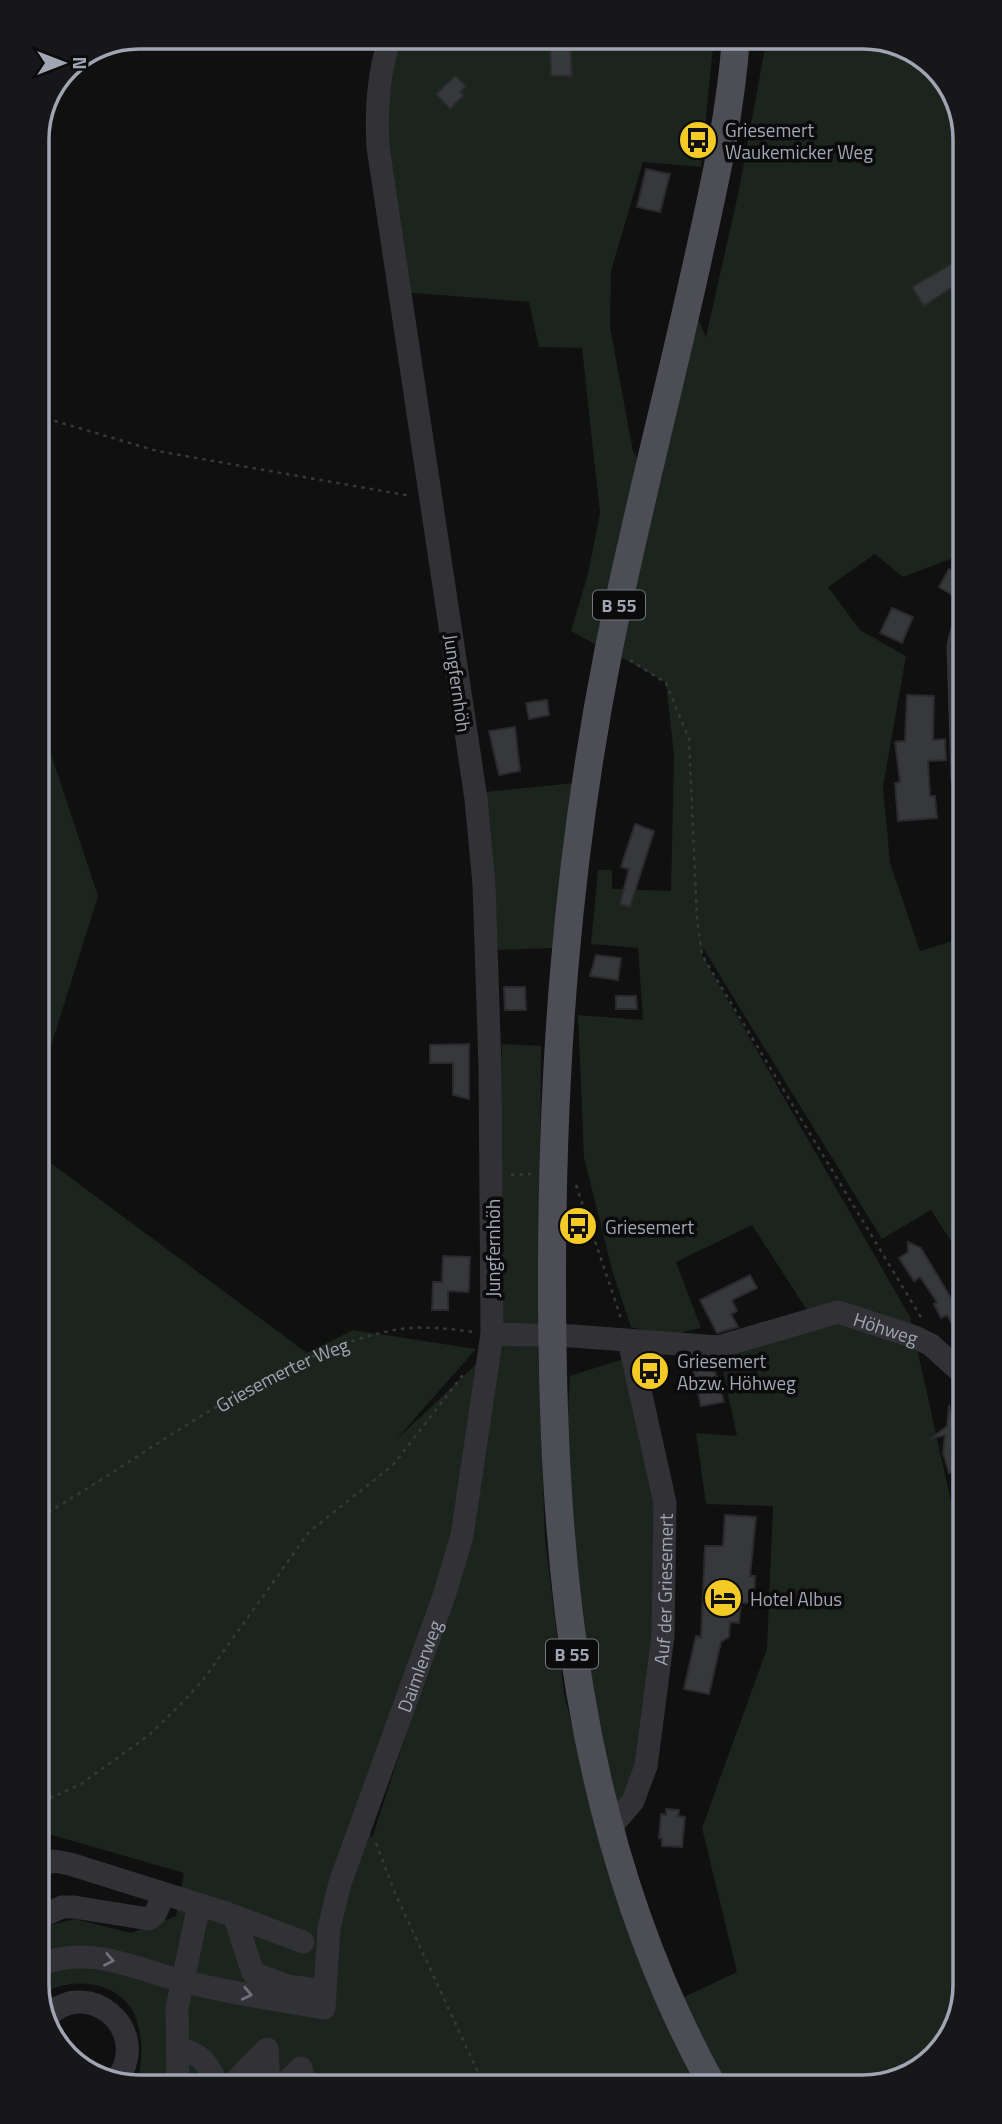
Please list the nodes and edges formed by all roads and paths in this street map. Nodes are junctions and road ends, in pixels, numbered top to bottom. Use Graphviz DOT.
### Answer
graph roads {
  1 [pos="386,49"];
  2 [pos="735,49"];
  3 [pos="49,418"];
  4 [pos="432,500"];
  5 [pos="609,652"];
  6 [pos="574,1177"];
  7 [pos="492,1334"];
  8 [pos="552,1336"];
  9 [pos="629,1341"];
  10 [pos="931,1345"];
  11 [pos="471,1364"];
  12 [pos="953,1365"];
  13 [pos="49,1511"];
  14 [pos="49,1799"];
  15 [pos="365,1813"];
  16 [pos="609,1829"];
  17 [pos="49,1862"];
  18 [pos="164,1895"];
  19 [pos="199,1905"];
  20 [pos="49,1913"];
  21 [pos="235,1918"];
  22 [pos="303,1942"];
  23 [pos="49,1962"];
  24 [pos="180,1980"];
  25 [pos="325,1999"];
  26 [pos="53,2011"];
  27 [pos="177,2049"];
  28 [pos="120,2073"];
  29 [pos="176,2075"];
  30 [pos="211,2075"];
  31 [pos="240,2075"];
  32 [pos="269,2075"];
  33 [pos="479,2075"];
  34 [pos="707,2075"];
  1 -- 4 [label="street, Jungfernhöh"];
  2 -- 5 [label="main road, B 55"];
  3 -- 4 [label="path"];
  4 -- 7 [label="street, Jungfernhöh"];
  5 -- 8 [label="main road, B 55"];
  5 -- 10 [label="path"];
  6 -- 9 [label="path"];
  7 -- 8 [label="street"];
  7 -- 13 [label="path, Griesemerter Weg"];
  7 -- 15 [label="street, Daimlerweg"];
  8 -- 9 [label="street, Höhweg"];
  8 -- 16 [label="main road, B 55"];
  9 -- 10 [label="street, Höhweg"];
  9 -- 16 [label="street, Auf der Griesemert"];
  10 -- 12 [label="street, Höhweg"];
  11 -- 14 [label="path"];
  15 -- 25 [label="street, Daimlerweg"];
  15 -- 33 [label="path"];
  16 -- 34 [label="main road, B 55"];
  17 -- 18 [label="street"];
  18 -- 19 [label="street"];
  18 -- 20 [label="street"];
  19 -- 21 [label="street"];
  19 -- 24 [label="street"];
  21 -- 22 [label="street"];
  21 -- 25 [label="street"];
  23 -- 24 [label="street, one-way"];
  24 -- 25 [label="street, one-way"];
  24 -- 27 [label="street"];
  26 -- 28 [label="street"];
  27 -- 29 [label="street"];
  27 -- 30 [label="street"];
  31 -- 32 [label="street"];
}
